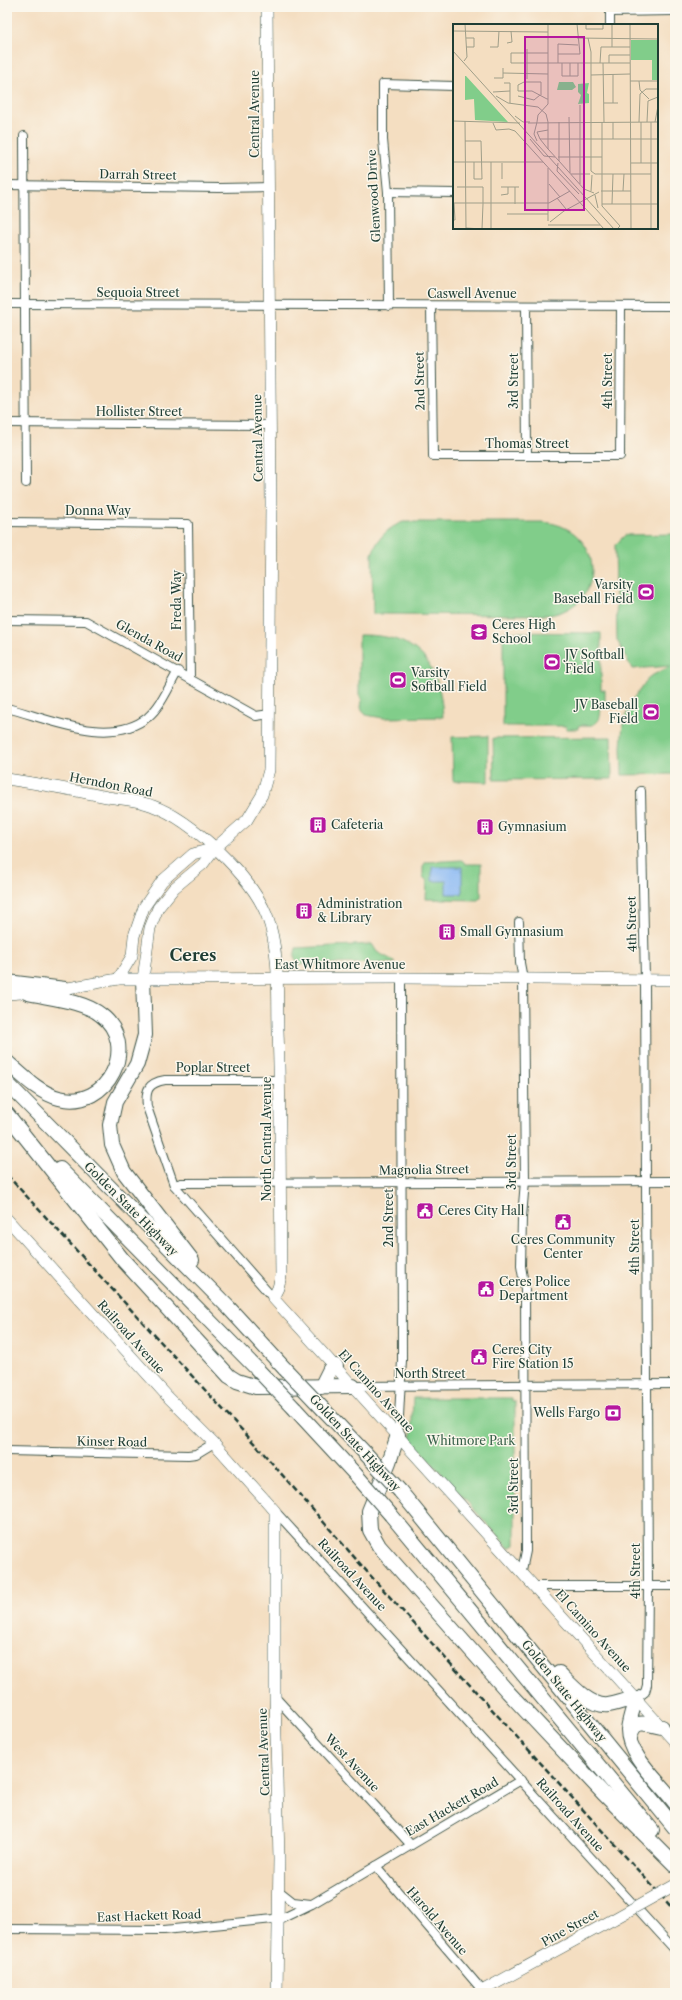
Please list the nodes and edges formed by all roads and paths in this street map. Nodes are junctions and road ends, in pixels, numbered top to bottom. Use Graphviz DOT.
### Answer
graph roads {
  1 [pos="267,7"];
  2 [pos="610,9"];
  3 [pos="675,12"];
  4 [pos="610,24"];
  5 [pos="453,86"];
  6 [pos="24,136"];
  7 [pos="7,185"];
  8 [pos="24,185"];
  9 [pos="269,187"];
  10 [pos="388,192"];
  11 [pos="453,193"];
  12 [pos="7,304"];
  13 [pos="25,304"];
  14 [pos="269,306"];
  15 [pos="389,306"];
  16 [pos="430,306"];
  17 [pos="526,306"];
  18 [pos="620,306"];
  19 [pos="675,306"];
  20 [pos="7,423"];
  21 [pos="26,424"];
  22 [pos="271,425"];
  23 [pos="433,456"];
  24 [pos="527,456"];
  25 [pos="620,456"];
  26 [pos="26,483"];
  27 [pos="7,522"];
  28 [pos="188,524"];
  29 [pos="7,620"];
  30 [pos="178,671"];
  31 [pos="190,677"];
  32 [pos="7,708"];
  33 [pos="270,714"];
  34 [pos="7,779"];
  35 [pos="641,791"];
  36 [pos="214,848"];
  37 [pos="519,922"];
  38 [pos="401,978"];
  39 [pos="118,979"];
  40 [pos="144,979"];
  41 [pos="276,979"];
  42 [pos="522,979"];
  43 [pos="645,980"];
  44 [pos="675,980"];
  45 [pos="7,982"];
  46 [pos="65,989"];
  47 [pos="28,993"];
  48 [pos="7,994"];
  49 [pos="7,1062"];
  50 [pos="280,1080"];
  51 [pos="7,1083"];
  52 [pos="148,1089"];
  53 [pos="7,1114"];
  54 [pos="525,1181"];
  55 [pos="646,1181"];
  56 [pos="675,1181"];
  57 [pos="280,1182"];
  58 [pos="401,1182"];
  59 [pos="174,1185"];
  60 [pos="7,1219"];
  61 [pos="273,1298"];
  62 [pos="228,1307"];
  63 [pos="336,1366"];
  64 [pos="648,1384"];
  65 [pos="675,1384"];
  66 [pos="526,1385"];
  67 [pos="353,1386"];
  68 [pos="401,1386"];
  69 [pos="321,1387"];
  70 [pos="398,1435"];
  71 [pos="214,1443"];
  72 [pos="7,1451"];
  73 [pos="275,1511"];
  74 [pos="522,1570"];
  75 [pos="534,1586"];
  76 [pos="648,1586"];
  77 [pos="675,1586"];
  78 [pos="504,1617"];
  79 [pos="275,1697"];
  80 [pos="636,1699"];
  81 [pos="662,1727"];
  82 [pos="629,1738"];
  83 [pos="675,1742"];
  84 [pos="521,1780"];
  85 [pos="675,1803"];
  86 [pos="675,1828"];
  87 [pos="411,1845"];
  88 [pos="675,1858"];
  89 [pos="675,1865"];
  90 [pos="376,1866"];
  91 [pos="675,1885"];
  92 [pos="279,1892"];
  93 [pos="312,1904"];
  94 [pos="278,1919"];
  95 [pos="7,1929"];
  96 [pos="675,1950"];
  97 [pos="480,1992"];
  98 [pos="277,1993"];
  1 -- 9 [label="street, Central Avenue"];
  2 -- 3 [label="street"];
  2 -- 4 [label="street"];
  5 -- 10 [label="street, Glenwood Drive"];
  6 -- 8 [label="street"];
  7 -- 8 [label="street, Darrah Street"];
  8 -- 9 [label="street, Darrah Street"];
  8 -- 13 [label="street"];
  9 -- 14 [label="street, Central Avenue"];
  10 -- 11 [label="street"];
  10 -- 15 [label="street, Glenwood Drive"];
  12 -- 13 [label="street, Sequoia Street"];
  13 -- 14 [label="street, Sequoia Street"];
  13 -- 21 [label="street"];
  14 -- 15 [label="street, Caswell Avenue"];
  14 -- 22 [label="street, Central Avenue"];
  15 -- 16 [label="street, Caswell Avenue"];
  16 -- 17 [label="street, Caswell Avenue"];
  16 -- 23 [label="street, 2nd Street"];
  17 -- 18 [label="street, Caswell Avenue"];
  17 -- 24 [label="street, 3rd Street"];
  18 -- 19 [label="street, Caswell Avenue"];
  18 -- 25 [label="street, 4th Street"];
  20 -- 21 [label="street, Hollister Street"];
  21 -- 22 [label="street, Hollister Street"];
  21 -- 26 [label="street"];
  22 -- 33 [label="street, Central Avenue"];
  23 -- 24 [label="street, Thomas Street"];
  24 -- 25 [label="street, Thomas Street"];
  27 -- 28 [label="street, Donna Way"];
  28 -- 31 [label="street, Freda Way"];
  29 -- 30 [label="street, Glenda Road"];
  30 -- 31 [label="street, Glenda Road"];
  30 -- 32 [label="street"];
  31 -- 33 [label="street, Glenda Road"];
  33 -- 36 [label="street, Central Avenue"];
  34 -- 36 [label="street, Herndon Road"];
  35 -- 43 [label="street, 4th Street"];
  36 -- 39 [label="street"];
  36 -- 40 [label="street"];
  36 -- 41 [label="street, Herndon Road"];
  37 -- 42 [label="street, 3rd Street"];
  38 -- 41 [label="street, East Whitmore Avenue"];
  38 -- 42 [label="street, East Whitmore Avenue"];
  38 -- 58 [label="street, 2nd Street"];
  39 -- 40 [label="street, East Whitmore Avenue"];
  39 -- 46 [label="street, East Whitmore Avenue"];
  40 -- 41 [label="street, East Whitmore Avenue"];
  40 -- 62 [label="highway"];
  41 -- 50 [label="street, North Central Avenue"];
  42 -- 43 [label="street, East Whitmore Avenue"];
  42 -- 54 [label="street, 3rd Street"];
  43 -- 44 [label="street, East Whitmore Avenue"];
  43 -- 55 [label="street, 4th Street"];
  45 -- 46 [label="highway"];
  46 -- 47 [label="street, East Whitmore Avenue"];
  47 -- 48 [label="street, East Whitmore Avenue"];
  47 -- 49 [label="highway"];
  50 -- 52 [label="street, Poplar Street"];
  50 -- 57 [label="street, North Central Avenue"];
  51 -- 62 [label="highway, Golden State Highway"];
  52 -- 59 [label="street, El Camino Avenue"];
  53 -- 69 [label="highway"];
  53 -- 88 [label="highway, Golden State Highway, bridge"];
  54 -- 55 [label="street, Magnolia Street"];
  54 -- 58 [label="street, Magnolia Street"];
  54 -- 66 [label="street, 3rd Street"];
  55 -- 56 [label="street, Magnolia Street"];
  55 -- 64 [label="street, 4th Street"];
  57 -- 58 [label="street, Magnolia Street"];
  57 -- 59 [label="street, Magnolia Street"];
  57 -- 61 [label="street, North Central Avenue"];
  58 -- 68 [label="street, 2nd Street"];
  59 -- 61 [label="street, El Camino Avenue"];
  60 -- 71 [label="street, Railroad Avenue"];
  61 -- 63 [label="street, El Camino Avenue"];
  62 -- 78 [label="highway, Golden State Highway, bridge"];
  63 -- 67 [label="street, El Camino Avenue"];
  63 -- 69 [label="highway"];
  64 -- 65 [label="street, North Street"];
  64 -- 66 [label="street, North Street"];
  64 -- 76 [label="street, 4th Street"];
  66 -- 68 [label="street, North Street"];
  66 -- 74 [label="street, 3rd Street"];
  67 -- 68 [label="street, North Street"];
  67 -- 69 [label="highway"];
  67 -- 70 [label="street, El Camino Avenue"];
  68 -- 70 [label="street, 2nd Street"];
  70 -- 74 [label="street, El Camino Avenue"];
  70 -- 89 [label="highway"];
  71 -- 72 [label="street, Kinser Road"];
  71 -- 73 [label="street, Railroad Avenue"];
  73 -- 79 [label="street, Central Avenue"];
  73 -- 84 [label="street, Railroad Avenue"];
  74 -- 75 [label="street, El Camino Avenue"];
  75 -- 76 [label="street"];
  75 -- 80 [label="street, El Camino Avenue"];
  76 -- 77 [label="street"];
  76 -- 80 [label="street, 4th Street"];
  78 -- 80 [label="highway"];
  78 -- 86 [label="highway, Golden State Highway"];
  79 -- 87 [label="street, West Avenue"];
  79 -- 92 [label="street, Central Avenue"];
  80 -- 81 [label="street, El Camino Avenue"];
  80 -- 82 [label="highway"];
  81 -- 82 [label="highway"];
  81 -- 83 [label="street, El Camino Avenue"];
  82 -- 85 [label="highway"];
  84 -- 87 [label="street, East Hackett Road"];
  84 -- 96 [label="street, Railroad Avenue"];
  87 -- 90 [label="street, East Hackett Road"];
  90 -- 93 [label="street, East Hackett Road"];
  90 -- 97 [label="street, Harold Avenue"];
  91 -- 97 [label="street, Pine Street, bridge"];
  92 -- 93 [label="street"];
  92 -- 94 [label="street, Central Avenue"];
  93 -- 94 [label="street, East Hackett Road"];
  94 -- 95 [label="street, East Hackett Road"];
  94 -- 98 [label="street, Central Avenue"];
}
